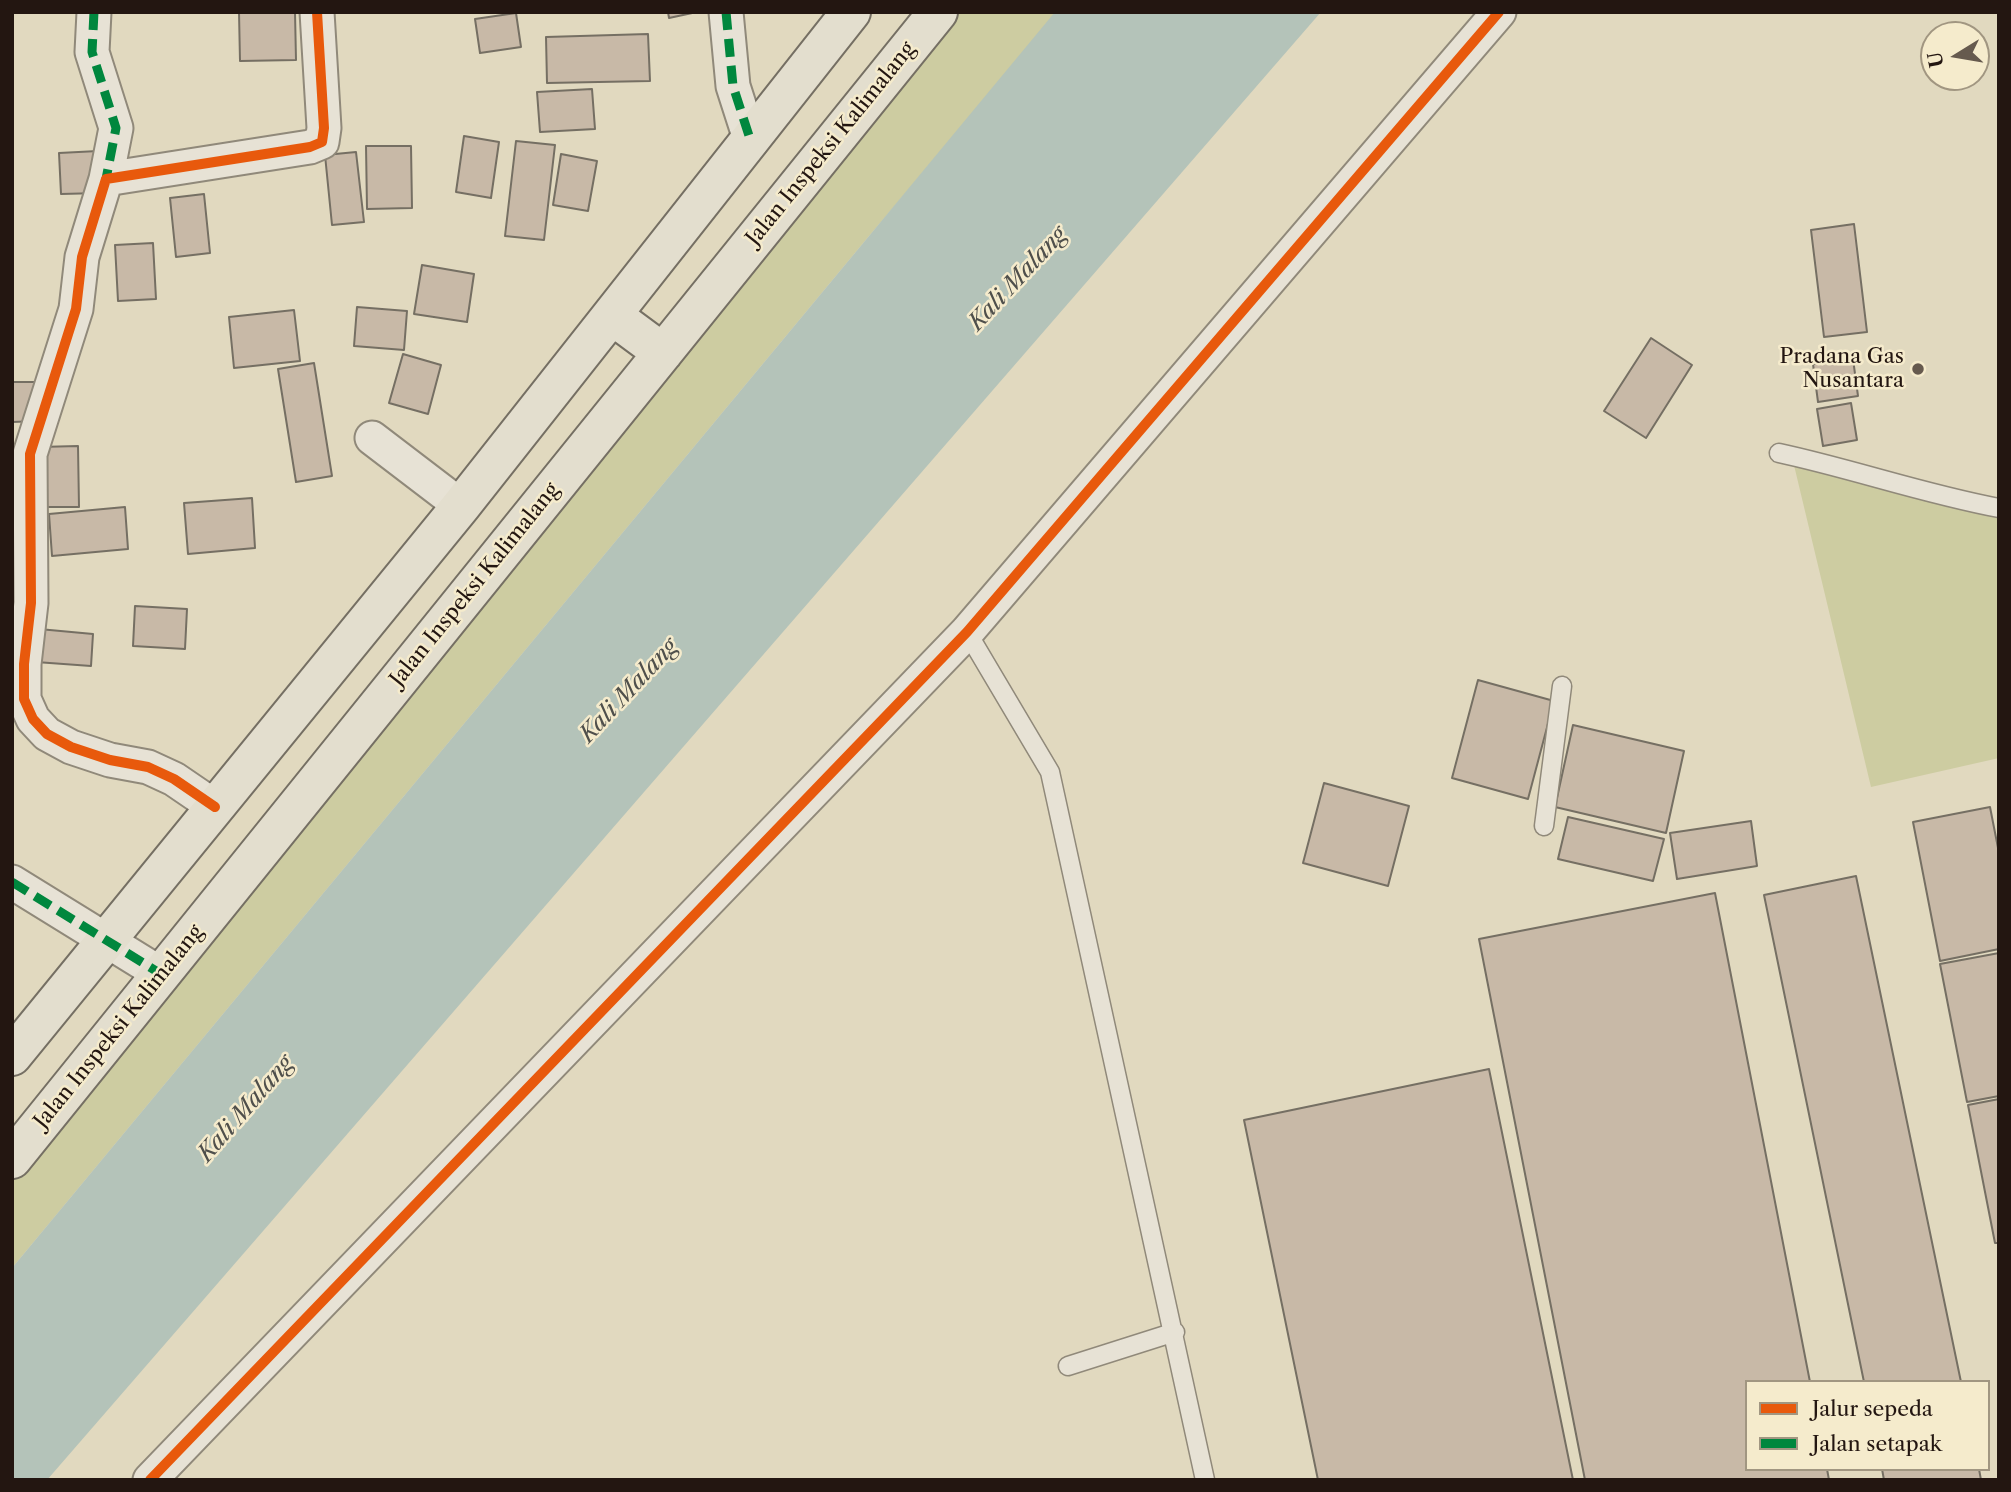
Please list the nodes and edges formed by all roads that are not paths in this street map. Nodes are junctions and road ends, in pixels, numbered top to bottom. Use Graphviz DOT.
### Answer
graph roads {
  1 [pos="93,12"];
  2 [pos="317,12"];
  3 [pos="726,12"];
  4 [pos="851,12"];
  5 [pos="938,12"];
  6 [pos="1499,12"];
  7 [pos="751,142"];
  8 [pos="106,179"];
  9 [pos="613,316"];
  10 [pos="663,353"];
  11 [pos="372,438"];
  12 [pos="1779,453"];
  13 [pos="461,506"];
  14 [pos="1999,508"];
  15 [pos="381,604"];
  16 [pos="967,632"];
  17 [pos="430,642"];
  18 [pos="1562,686"];
  19 [pos="215,807"];
  20 [pos="1544,826"];
  21 [pos="12,882"];
  22 [pos="108,941"];
  23 [pos="161,974"];
  24 [pos="12,1056"];
  25 [pos="12,1159"];
  26 [pos="1175,1332"];
  27 [pos="1068,1366"];
  28 [pos="150,1480"];
  29 [pos="1205,1480"];
  1 -- 8 [label="street"];
  2 -- 8 [label="street"];
  3 -- 7 [label="street"];
  4 -- 7 [label="main road"];
  5 -- 10 [label="main road, Jalan Inspeksi Kalimalang"];
  6 -- 16 [label="street"];
  7 -- 9 [label="main road"];
  8 -- 19 [label="street"];
  9 -- 10 [label="main road"];
  9 -- 13 [label="main road"];
  10 -- 17 [label="main road, Jalan Inspeksi Kalimalang"];
  11 -- 13 [label="street"];
  12 -- 14 [label="lane"];
  13 -- 15 [label="main road"];
  15 -- 17 [label="main road"];
  15 -- 19 [label="main road"];
  16 -- 26 [label="lane"];
  16 -- 28 [label="street"];
  17 -- 23 [label="main road, Jalan Inspeksi Kalimalang"];
  18 -- 20 [label="lane"];
  19 -- 22 [label="main road"];
  21 -- 22 [label="street"];
  22 -- 23 [label="street"];
  22 -- 24 [label="main road"];
  23 -- 25 [label="main road, Jalan Inspeksi Kalimalang"];
  26 -- 27 [label="lane"];
  26 -- 29 [label="lane"];
}
